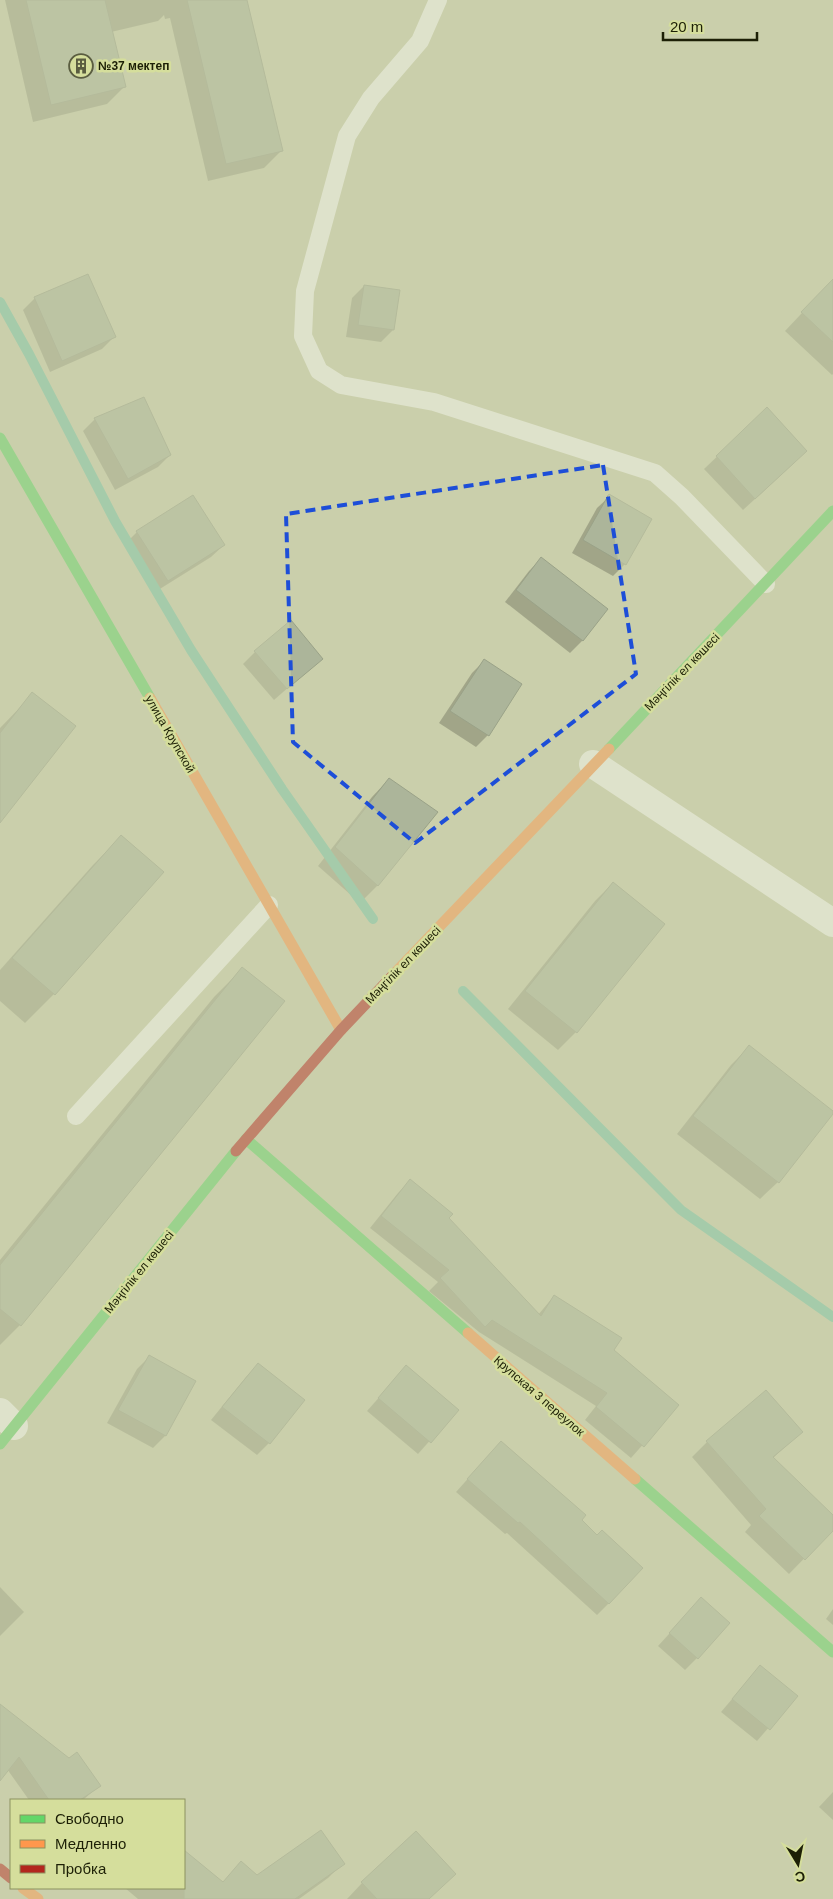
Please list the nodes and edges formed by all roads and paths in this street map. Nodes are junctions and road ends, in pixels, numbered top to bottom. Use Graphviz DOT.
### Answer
graph roads {
  1 [pos="438,0"];
  2 [pos="0,438"];
  3 [pos="833,511"];
  4 [pos="766,584"];
  5 [pos="593,764"];
  6 [pos="269,905"];
  7 [pos="833,923"];
  8 [pos="341,1030"];
  9 [pos="76,1116"];
  10 [pos="246,1139"];
  11 [pos="5,1427"];
  12 [pos="833,1652"];
  13 [pos="0,1869"];
  14 [pos="10,1877"];
  15 [pos="25,1889"];
  16 [pos="38,1899"];
  1 -- 4 [label="lane"];
  2 -- 6 [label="street, улица Крупской"];
  3 -- 4 [label="street, Мәңгілік ел көшесі"];
  4 -- 5 [label="street, Мәңгілік ел көшесі"];
  5 -- 7 [label="street"];
  5 -- 8 [label="street, Мәңгілік ел көшесі"];
  6 -- 8 [label="street, улица Крупской"];
  6 -- 9 [label="lane"];
  8 -- 10 [label="street, Мәңгілік ел көшесі"];
  10 -- 11 [label="street, Мәңгілік ел көшесі"];
  10 -- 12 [label="street, Крупская 3 переулок"];
  13 -- 14 [label="street"];
  15 -- 16 [label="street"];
}
